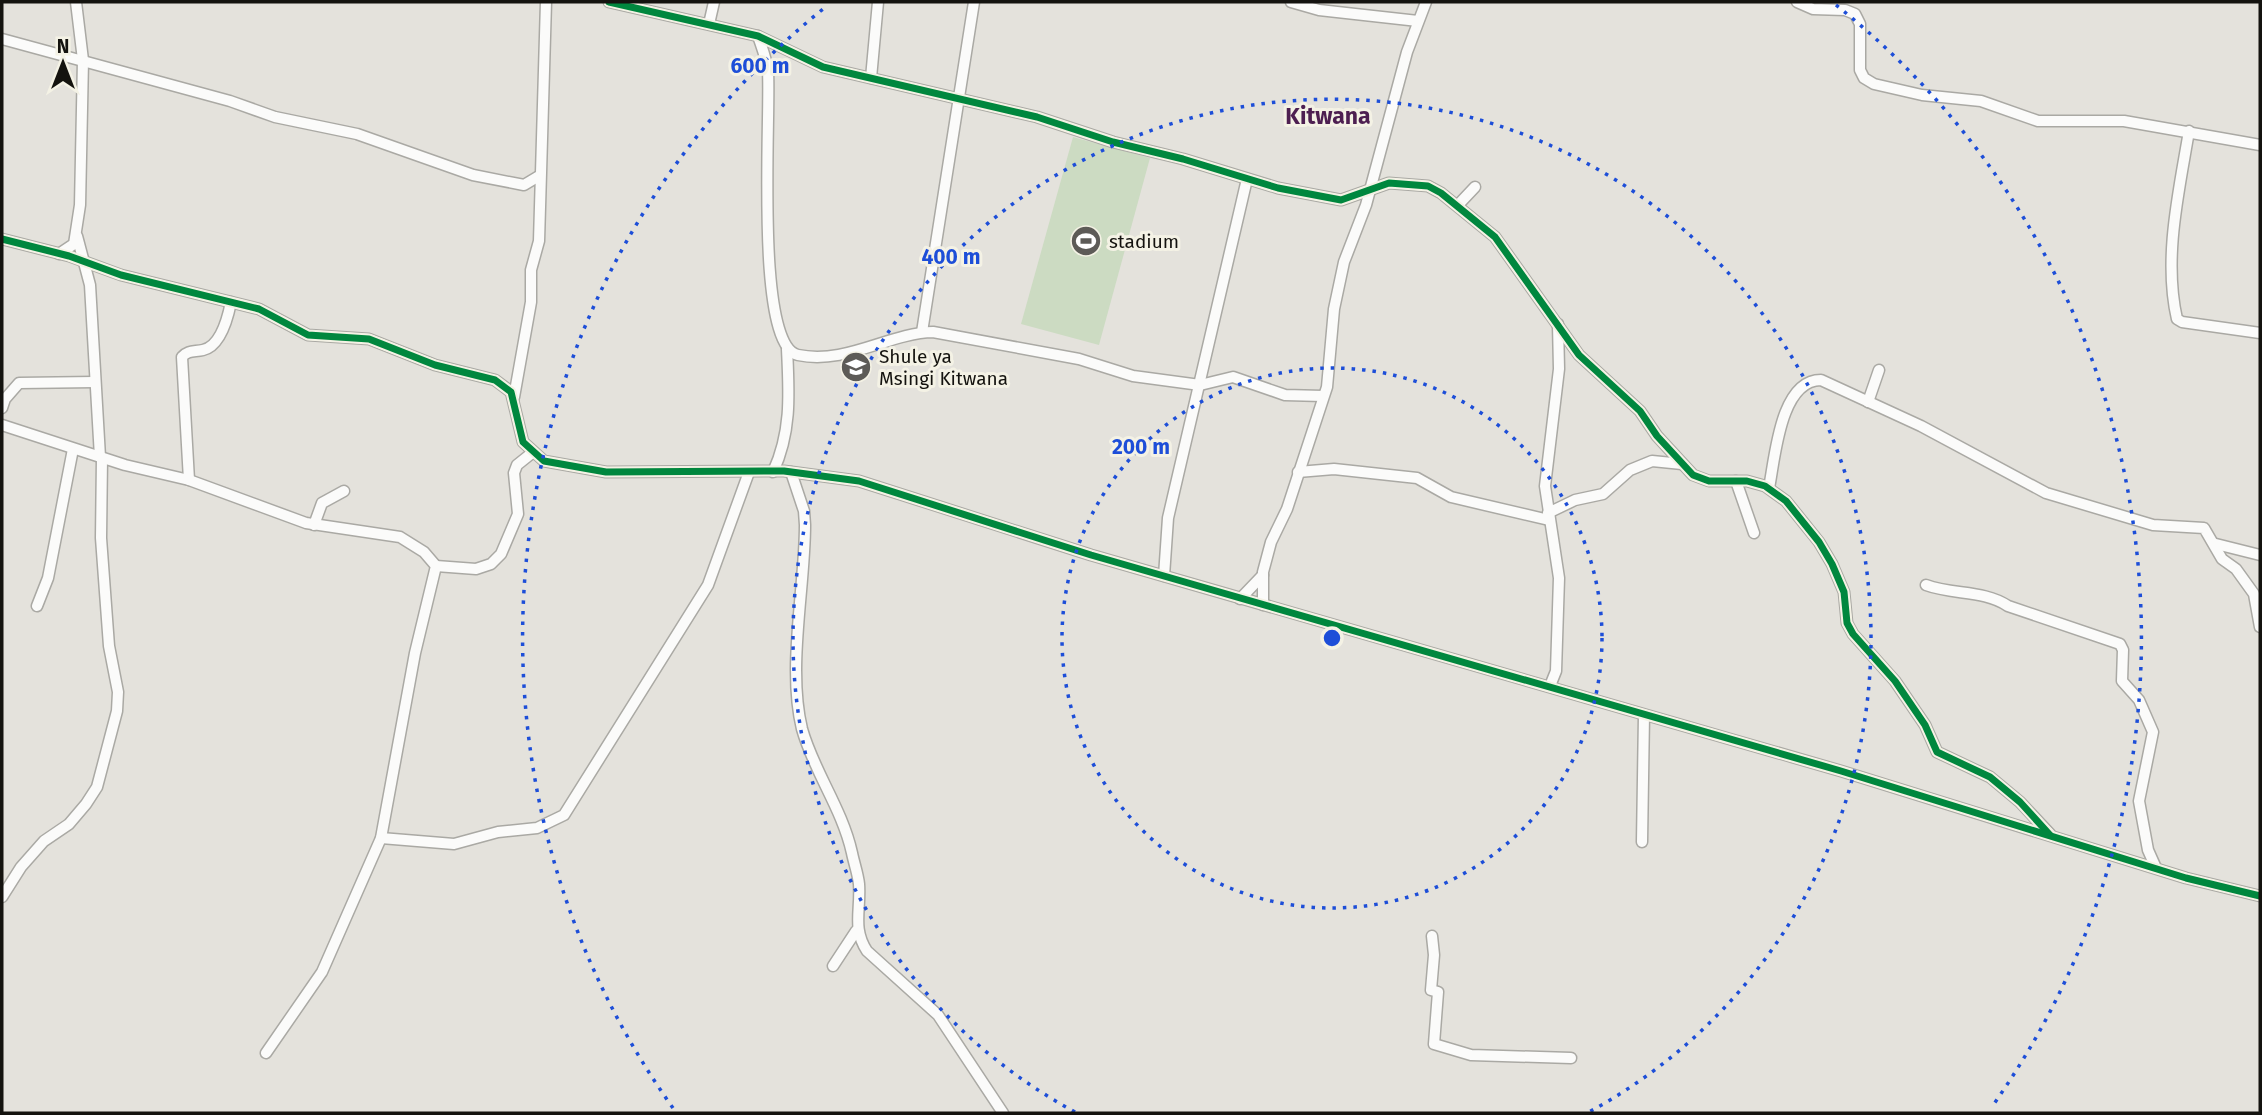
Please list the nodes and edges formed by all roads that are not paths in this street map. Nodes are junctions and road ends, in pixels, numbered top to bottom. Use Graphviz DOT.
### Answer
graph roads {
  1 [pos="76,2"];
  2 [pos="609,2"];
  3 [pos="714,2"];
  4 [pos="878,2"];
  5 [pos="974,2"];
  6 [pos="1291,2"];
  7 [pos="1426,2"];
  8 [pos="1797,2"];
  9 [pos="547,4"];
  10 [pos="633,5"];
  11 [pos="1418,21"];
  12 [pos="709,24"];
  13 [pos="758,36"];
  14 [pos="2,39"];
  15 [pos="83,61"];
  16 [pos="871,78"];
  17 [pos="960,97"];
  18 [pos="2189,131"];
  19 [pos="2260,145"];
  20 [pos="539,176"];
  21 [pos="1247,179"];
  22 [pos="1475,187"];
  23 [pos="1369,191"];
  24 [pos="1458,205"];
  25 [pos="77,235"];
  26 [pos="2,239"];
  27 [pos="59,254"];
  28 [pos="83,261"];
  29 [pos="231,302"];
  30 [pos="1558,324"];
  31 [pos="922,332"];
  32 [pos="2260,333"];
  33 [pos="787,349"];
  34 [pos="1880,370"];
  35 [pos="95,382"];
  36 [pos="1200,385"];
  37 [pos="1323,396"];
  38 [pos="514,398"];
  39 [pos="1868,402"];
  40 [pos="2,408"];
  41 [pos="2,425"];
  42 [pos="73,449"];
  43 [pos="533,453"];
  44 [pos="101,458"];
  45 [pos="1682,464"];
  46 [pos="749,472"];
  47 [pos="774,472"];
  48 [pos="790,472"];
  49 [pos="1298,472"];
  50 [pos="189,480"];
  51 [pos="1736,481"];
  52 [pos="1769,488"];
  53 [pos="344,491"];
  54 [pos="1548,516"];
  55 [pos="314,525"];
  56 [pos="1754,533"];
  57 [pos="2216,544"];
  58 [pos="2260,555"];
  59 [pos="436,566"];
  60 [pos="1263,575"];
  61 [pos="1164,576"];
  62 [pos="1927,585"];
  63 [pos="1240,598"];
  64 [pos="1263,605"];
  65 [pos="37,606"];
  66 [pos="2260,627"];
  67 [pos="1550,686"];
  68 [pos="1644,715"];
  69 [pos="2050,835"];
  70 [pos="381,838"];
  71 [pos="1642,842"];
  72 [pos="2156,868"];
  73 [pos="2260,896"];
  74 [pos="2,897"];
  75 [pos="856,931"];
  76 [pos="1432,936"];
  77 [pos="833,966"];
  78 [pos="266,1053"];
  79 [pos="1571,1058"];
  80 [pos="1003,1113"];
  1 -- 15 [label="street"];
  2 -- 10 [label="street"];
  3 -- 12 [label="street"];
  4 -- 16 [label="street"];
  5 -- 17 [label="street"];
  6 -- 11 [label="street"];
  7 -- 11 [label="street"];
  8 -- 18 [label="street"];
  9 -- 20 [label="street"];
  10 -- 12 [label="street"];
  11 -- 23 [label="street"];
  12 -- 13 [label="street"];
  13 -- 16 [label="street"];
  13 -- 33 [label="street"];
  14 -- 15 [label="street"];
  15 -- 20 [label="street"];
  15 -- 25 [label="street"];
  16 -- 17 [label="street"];
  17 -- 21 [label="street"];
  17 -- 31 [label="street"];
  18 -- 19 [label="street"];
  18 -- 32 [label="street"];
  20 -- 38 [label="street"];
  21 -- 23 [label="street"];
  21 -- 36 [label="street"];
  22 -- 24 [label="street"];
  23 -- 24 [label="street"];
  23 -- 37 [label="street"];
  24 -- 30 [label="street"];
  25 -- 27 [label="street"];
  25 -- 28 [label="street"];
  26 -- 27 [label="street"];
  27 -- 28 [label="street"];
  28 -- 29 [label="street"];
  28 -- 35 [label="street"];
  29 -- 38 [label="street"];
  29 -- 50 [label="street"];
  30 -- 45 [label="street"];
  30 -- 54 [label="street"];
  31 -- 33 [label="street"];
  31 -- 36 [label="street"];
  33 -- 47 [label="street"];
  34 -- 39 [label="street"];
  35 -- 40 [label="street"];
  35 -- 44 [label="street"];
  36 -- 37 [label="street"];
  36 -- 61 [label="street"];
  37 -- 49 [label="street"];
  38 -- 43 [label="street"];
  39 -- 52 [label="street"];
  39 -- 57 [label="street"];
  41 -- 42 [label="street"];
  42 -- 44 [label="street"];
  42 -- 65 [label="street"];
  43 -- 46 [label="street"];
  43 -- 59 [label="street"];
  44 -- 50 [label="street"];
  44 -- 74 [label="street"];
  45 -- 51 [label="street"];
  45 -- 54 [label="street"];
  46 -- 47 [label="street"];
  46 -- 70 [label="street"];
  47 -- 48 [label="street"];
  48 -- 61 [label="street"];
  48 -- 75 [label="street"];
  49 -- 54 [label="street"];
  49 -- 60 [label="street"];
  50 -- 55 [label="street"];
  51 -- 52 [label="street"];
  51 -- 56 [label="street"];
  52 -- 69 [label="street"];
  53 -- 55 [label="street"];
  54 -- 67 [label="street"];
  55 -- 59 [label="street"];
  57 -- 58 [label="street"];
  57 -- 66 [label="street"];
  59 -- 70 [label="street"];
  60 -- 63 [label="street"];
  60 -- 64 [label="street"];
  61 -- 63 [label="street"];
  62 -- 72 [label="street"];
  63 -- 64 [label="street"];
  64 -- 67 [label="street"];
  67 -- 68 [label="street"];
  68 -- 69 [label="street"];
  68 -- 71 [label="street"];
  69 -- 72 [label="street"];
  70 -- 78 [label="street"];
  72 -- 73 [label="street"];
  75 -- 77 [label="street"];
  75 -- 80 [label="street"];
  76 -- 79 [label="street"];
}
